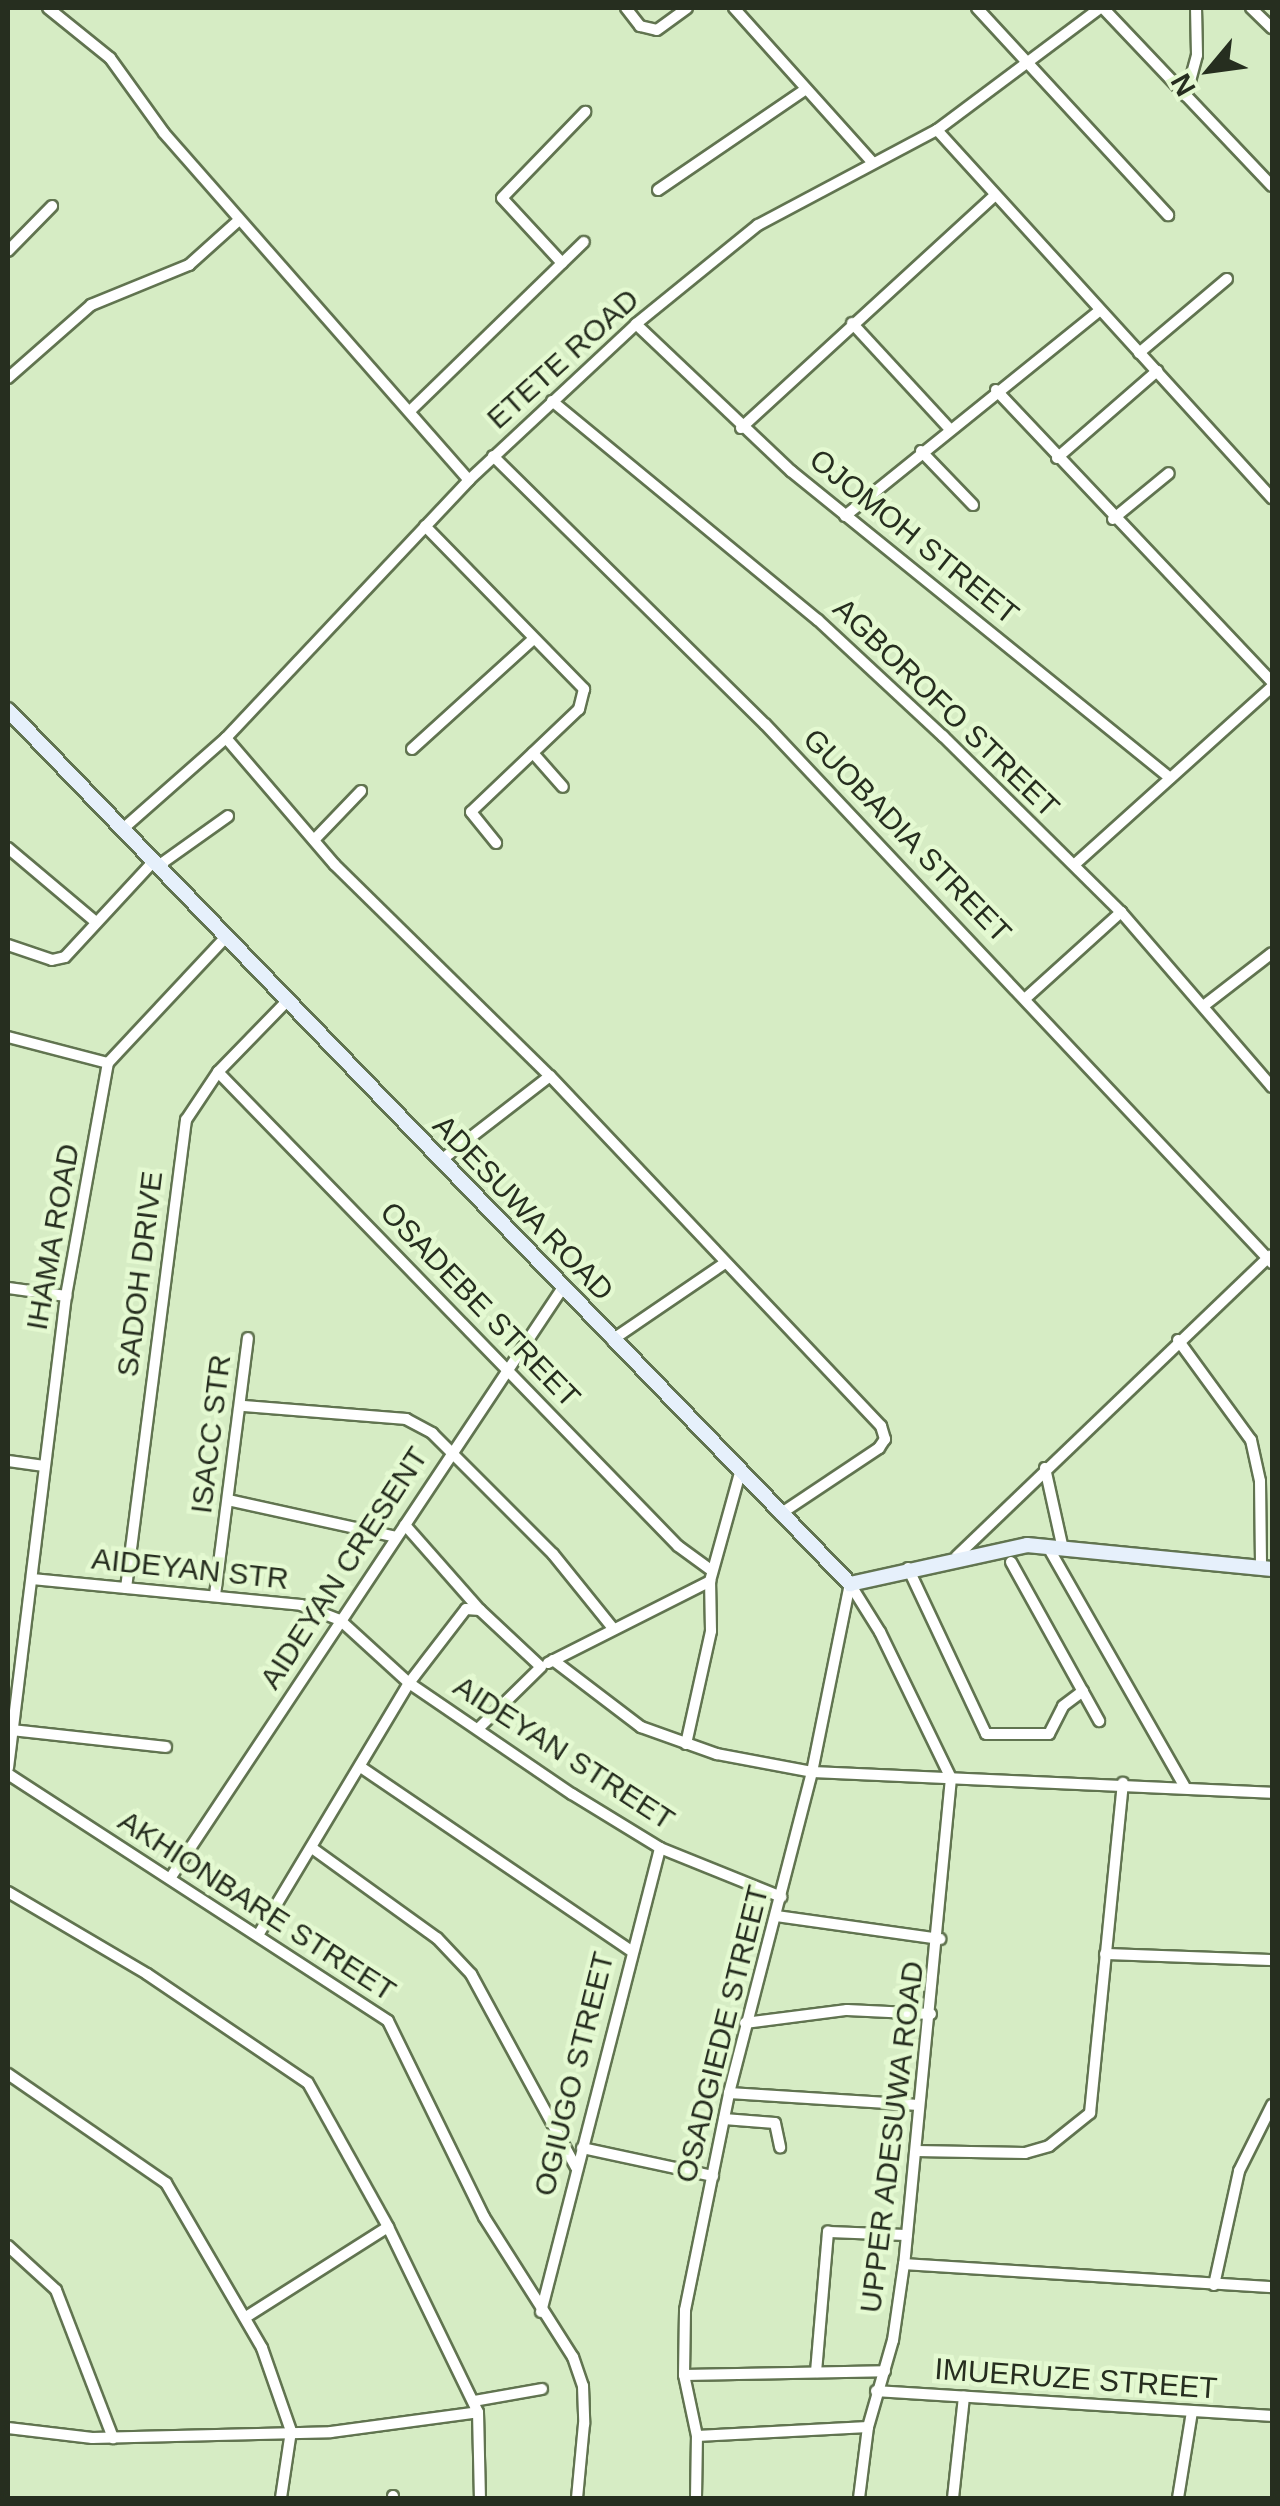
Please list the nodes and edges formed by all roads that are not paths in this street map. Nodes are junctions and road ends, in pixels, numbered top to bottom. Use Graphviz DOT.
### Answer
graph roads {
  1 [pos="48,8"];
  2 [pos="626,8"];
  3 [pos="687,8"];
  4 [pos="734,8"];
  5 [pos="977,8"];
  6 [pos="1101,8"];
  7 [pos="1196,8"];
  8 [pos="1251,8"];
  9 [pos="1272,28"];
  10 [pos="1026,67"];
  11 [pos="806,89"];
  12 [pos="1186,96"];
  13 [pos="585,112"];
  14 [pos="937,130"];
  15 [pos="872,162"];
  16 [pos="1272,186"];
  17 [pos="658,190"];
  18 [pos="994,196"];
  19 [pos="52,206"];
  20 [pos="1168,215"];
  21 [pos="239,220"];
  22 [pos="584,242"];
  23 [pos="8,251"];
  24 [pos="562,263"];
  25 [pos="1227,279"];
  26 [pos="1098,312"];
  27 [pos="852,323"];
  28 [pos="636,324"];
  29 [pos="1139,353"];
  30 [pos="1157,371"];
  31 [pos="8,378"];
  32 [pos="996,390"];
  33 [pos="552,401"];
  34 [pos="411,410"];
  35 [pos="948,427"];
  36 [pos="741,428"];
  37 [pos="921,451"];
  38 [pos="493,456"];
  39 [pos="1056,458"];
  40 [pos="1169,473"];
  41 [pos="469,480"];
  42 [pos="1272,498"];
  43 [pos="973,505"];
  44 [pos="845,516"];
  45 [pos="1113,519"];
  46 [pos="424,526"];
  47 [pos="532,640"];
  48 [pos="1272,685"];
  49 [pos="8,710"];
  50 [pos="226,738"];
  51 [pos="412,749"];
  52 [pos="533,753"];
  53 [pos="1170,778"];
  54 [pos="563,788"];
  55 [pos="361,790"];
  56 [pos="228,816"];
  57 [pos="125,827"];
  58 [pos="314,840"];
  59 [pos="496,844"];
  60 [pos="8,848"];
  61 [pos="156,864"];
  62 [pos="1074,865"];
  63 [pos="1120,912"];
  64 [pos="96,922"];
  65 [pos="224,939"];
  66 [pos="8,945"];
  67 [pos="1272,954"];
  68 [pos="1027,997"];
  69 [pos="286,1002"];
  70 [pos="1206,1004"];
  71 [pos="8,1037"];
  72 [pos="108,1063"];
  73 [pos="218,1072"];
  74 [pos="550,1076"];
  75 [pos="1272,1087"];
  76 [pos="440,1161"];
  77 [pos="1271,1258"];
  78 [pos="725,1262"];
  79 [pos="8,1288"];
  80 [pos="562,1289"];
  81 [pos="66,1296"];
  82 [pos="248,1338"];
  83 [pos="612,1340"];
  84 [pos="1178,1340"];
  85 [pos="508,1370"];
  86 [pos="244,1406"];
  87 [pos="452,1451"];
  88 [pos="8,1461"];
  89 [pos="43,1466"];
  90 [pos="1046,1468"];
  91 [pos="740,1474"];
  92 [pos="1260,1482"];
  93 [pos="1272,1482"];
  94 [pos="228,1500"];
  95 [pos="780,1514"];
  96 [pos="404,1525"];
  97 [pos="396,1537"];
  98 [pos="1055,1548"];
  99 [pos="957,1556"];
  100 [pos="1011,1562"];
  101 [pos="908,1568"];
  102 [pos="1267,1569"];
  103 [pos="710,1575"];
  104 [pos="32,1578"];
  105 [pos="850,1584"];
  106 [pos="126,1588"];
  107 [pos="215,1595"];
  108 [pos="480,1610"];
  109 [pos="340,1620"];
  110 [pos="612,1627"];
  111 [pos="553,1660"];
  112 [pos="541,1667"];
  113 [pos="8,1672"];
  114 [pos="21,1674"];
  115 [pos="408,1683"];
  116 [pos="1083,1691"];
  117 [pos="1099,1722"];
  118 [pos="480,1727"];
  119 [pos="12,1730"];
  120 [pos="686,1744"];
  121 [pos="166,1747"];
  122 [pos="362,1768"];
  123 [pos="8,1771"];
  124 [pos="812,1772"];
  125 [pos="951,1778"];
  126 [pos="1123,1783"];
  127 [pos="1185,1787"];
  128 [pos="1272,1793"];
  129 [pos="312,1848"];
  130 [pos="660,1848"];
  131 [pos="171,1877"];
  132 [pos="8,1892"];
  133 [pos="781,1896"];
  134 [pos="776,1916"];
  135 [pos="260,1932"];
  136 [pos="940,1939"];
  137 [pos="630,1950"];
  138 [pos="1105,1954"];
  139 [pos="1272,1960"];
  140 [pos="931,2014"];
  141 [pos="745,2023"];
  142 [pos="8,2074"];
  143 [pos="729,2093"];
  144 [pos="919,2105"];
  145 [pos="1272,2105"];
  146 [pos="724,2118"];
  147 [pos="780,2147"];
  148 [pos="582,2148"];
  149 [pos="916,2151"];
  150 [pos="577,2168"];
  151 [pos="712,2176"];
  152 [pos="388,2227"];
  153 [pos="907,2235"];
  154 [pos="8,2246"];
  155 [pos="904,2264"];
  156 [pos="1214,2285"];
  157 [pos="1272,2287"];
  158 [pos="541,2312"];
  159 [pos="246,2317"];
  160 [pos="886,2370"];
  161 [pos="816,2372"];
  162 [pos="684,2375"];
  163 [pos="542,2389"];
  164 [pos="876,2390"];
  165 [pos="964,2397"];
  166 [pos="476,2407"];
  167 [pos="1192,2412"];
  168 [pos="1272,2416"];
  169 [pos="868,2426"];
  170 [pos="8,2428"];
  171 [pos="291,2431"];
  172 [pos="698,2436"];
  173 [pos="113,2438"];
  174 [pos="281,2498"];
  175 [pos="480,2498"];
  176 [pos="577,2498"];
  177 [pos="696,2498"];
  178 [pos="859,2498"];
  179 [pos="953,2498"];
  180 [pos="1178,2498"];
  1 -- 21 [label="street"];
  2 -- 3 [label="street"];
  4 -- 11 [label="street"];
  5 -- 10 [label="street"];
  6 -- 10 [label="street, ETETE ROAD"];
  6 -- 12 [label="street"];
  7 -- 12 [label="street"];
  8 -- 9 [label="street"];
  10 -- 14 [label="street, ETETE ROAD"];
  10 -- 20 [label="street"];
  11 -- 15 [label="street"];
  11 -- 17 [label="street"];
  12 -- 16 [label="street"];
  13 -- 24 [label="street"];
  14 -- 15 [label="street, ETETE ROAD"];
  14 -- 18 [label="street"];
  15 -- 28 [label="street, ETETE ROAD"];
  18 -- 26 [label="street"];
  18 -- 27 [label="street"];
  19 -- 23 [label="street"];
  21 -- 31 [label="street"];
  21 -- 34 [label="street"];
  22 -- 24 [label="street"];
  24 -- 34 [label="street"];
  25 -- 29 [label="street"];
  26 -- 29 [label="street"];
  26 -- 32 [label="street"];
  27 -- 35 [label="street"];
  27 -- 36 [label="street"];
  28 -- 33 [label="street, ETETE ROAD"];
  28 -- 36 [label="street, OJOMOH STREET"];
  29 -- 30 [label="street"];
  30 -- 39 [label="street"];
  30 -- 42 [label="street"];
  32 -- 35 [label="street"];
  32 -- 39 [label="street"];
  33 -- 38 [label="street, ETETE ROAD"];
  33 -- 62 [label="street, AGBOROFO STREET"];
  34 -- 41 [label="street"];
  35 -- 37 [label="street"];
  36 -- 44 [label="street, OJOMOH STREET"];
  37 -- 43 [label="street"];
  37 -- 44 [label="street"];
  38 -- 41 [label="street, ETETE ROAD"];
  38 -- 68 [label="street, GUOBADIA STREET"];
  39 -- 45 [label="street"];
  40 -- 45 [label="street"];
  41 -- 46 [label="street, ETETE ROAD"];
  44 -- 53 [label="street, OJOMOH STREET"];
  45 -- 48 [label="street"];
  46 -- 47 [label="street"];
  46 -- 50 [label="street, ETETE ROAD"];
  47 -- 51 [label="street"];
  47 -- 52 [label="street"];
  48 -- 53 [label="street"];
  49 -- 57 [label="street, ADESUWA ROAD"];
  50 -- 57 [label="street, ETETE ROAD"];
  50 -- 58 [label="street"];
  52 -- 54 [label="street"];
  52 -- 59 [label="street"];
  53 -- 62 [label="street"];
  55 -- 58 [label="street"];
  56 -- 61 [label="street"];
  57 -- 61 [label="street, ADESUWA ROAD"];
  58 -- 74 [label="street"];
  60 -- 64 [label="street"];
  61 -- 64 [label="street"];
  61 -- 65 [label="street, ADESUWA ROAD"];
  62 -- 63 [label="street, AGBOROFO STREET"];
  63 -- 68 [label="street"];
  63 -- 70 [label="street, AGBOROFO STREET"];
  64 -- 66 [label="street"];
  65 -- 69 [label="street, ADESUWA ROAD"];
  65 -- 72 [label="street"];
  67 -- 70 [label="street"];
  68 -- 77 [label="street, GUOBADIA STREET"];
  69 -- 73 [label="street, SADOH DRIVE"];
  69 -- 76 [label="street, ADESUWA ROAD"];
  70 -- 75 [label="street, AGBOROFO STREET"];
  71 -- 72 [label="street"];
  72 -- 81 [label="street, IHAMA ROAD"];
  73 -- 85 [label="street, OSADEBE STREET"];
  73 -- 106 [label="street, SADOH DRIVE"];
  74 -- 76 [label="street"];
  74 -- 78 [label="street"];
  76 -- 80 [label="street, ADESUWA ROAD"];
  77 -- 84 [label="street"];
  78 -- 83 [label="street"];
  78 -- 95 [label="street"];
  79 -- 81 [label="street"];
  80 -- 83 [label="street, ADESUWA ROAD"];
  80 -- 85 [label="street, AIDEYAN CRESENT"];
  81 -- 89 [label="street, IHAMA ROAD"];
  82 -- 86 [label="street, ISACC STR"];
  83 -- 91 [label="street, ADESUWA ROAD"];
  84 -- 90 [label="street"];
  84 -- 92 [label="street"];
  85 -- 87 [label="street, AIDEYAN CRESENT"];
  85 -- 103 [label="street, OSADEBE STREET"];
  86 -- 87 [label="street"];
  86 -- 94 [label="street, ISACC STR"];
  87 -- 96 [label="street, AIDEYAN CRESENT"];
  87 -- 110 [label="street"];
  88 -- 89 [label="street"];
  89 -- 104 [label="street, IHAMA ROAD"];
  90 -- 98 [label="street"];
  90 -- 99 [label="street"];
  91 -- 95 [label="street, ADESUWA ROAD"];
  91 -- 103 [label="street"];
  92 -- 93 [label="street"];
  92 -- 102 [label="street"];
  94 -- 97 [label="street"];
  94 -- 107 [label="street, ISACC STR"];
  95 -- 105 [label="street, ADESUWA ROAD"];
  96 -- 97 [label="street, AIDEYAN CRESENT"];
  96 -- 108 [label="street"];
  97 -- 109 [label="street, AIDEYAN CRESENT"];
  98 -- 99 [label="street"];
  98 -- 102 [label="street"];
  98 -- 127 [label="street"];
  99 -- 101 [label="street"];
  100 -- 116 [label="street"];
  101 -- 105 [label="street"];
  101 -- 116 [label="street"];
  103 -- 110 [label="street"];
  103 -- 120 [label="street"];
  104 -- 106 [label="street, AIDEYAN STR"];
  104 -- 114 [label="street, IHAMA ROAD"];
  105 -- 124 [label="street, OSADGIEDE STREET"];
  105 -- 125 [label="street, ADESUWA ROAD"];
  106 -- 107 [label="street, AIDEYAN STR"];
  107 -- 109 [label="street, AIDEYAN STR"];
  108 -- 112 [label="street"];
  108 -- 115 [label="street"];
  109 -- 115 [label="street, AIDEYAN STREET"];
  109 -- 131 [label="street, AIDEYAN CRESENT"];
  110 -- 111 [label="street"];
  111 -- 112 [label="street"];
  111 -- 120 [label="street"];
  112 -- 118 [label="street"];
  113 -- 114 [label="street"];
  114 -- 119 [label="street, IHAMA ROAD"];
  115 -- 118 [label="street, AIDEYAN STREET"];
  115 -- 122 [label="street"];
  116 -- 117 [label="street"];
  118 -- 130 [label="street, AIDEYAN STREET"];
  119 -- 121 [label="street"];
  119 -- 123 [label="street, IHAMA ROAD"];
  120 -- 124 [label="street"];
  122 -- 129 [label="street"];
  122 -- 137 [label="street"];
  123 -- 131 [label="street, AKHIONBARE STREET"];
  124 -- 125 [label="street"];
  124 -- 133 [label="street, OSADGIEDE STREET"];
  125 -- 126 [label="street"];
  125 -- 136 [label="street, UPPER ADESUWA ROAD"];
  126 -- 127 [label="street"];
  126 -- 138 [label="street"];
  127 -- 128 [label="street"];
  129 -- 135 [label="street"];
  129 -- 150 [label="street"];
  130 -- 133 [label="street, AIDEYAN STREET"];
  130 -- 137 [label="street, OGIUGO STREET"];
  131 -- 135 [label="street, AKHIONBARE STREET"];
  132 -- 152 [label="street"];
  133 -- 134 [label="street, OSADGIEDE STREET"];
  134 -- 136 [label="street"];
  134 -- 141 [label="street, OSADGIEDE STREET"];
  135 -- 158 [label="street, AKHIONBARE STREET"];
  136 -- 140 [label="street, UPPER ADESUWA ROAD"];
  137 -- 148 [label="street, OGIUGO STREET"];
  138 -- 139 [label="street"];
  138 -- 149 [label="street"];
  140 -- 141 [label="street"];
  140 -- 144 [label="street, UPPER ADESUWA ROAD"];
  141 -- 143 [label="street, OSADGIEDE STREET"];
  142 -- 159 [label="street"];
  143 -- 144 [label="street"];
  143 -- 146 [label="street, OSADGIEDE STREET"];
  144 -- 149 [label="street, UPPER ADESUWA ROAD"];
  145 -- 156 [label="street"];
  146 -- 147 [label="street"];
  146 -- 151 [label="street, OSADGIEDE STREET"];
  148 -- 150 [label="street, OGIUGO STREET"];
  148 -- 151 [label="street"];
  149 -- 153 [label="street, UPPER ADESUWA ROAD"];
  150 -- 158 [label="street, OGIUGO STREET"];
  151 -- 162 [label="street, OSADGIEDE STREET"];
  152 -- 159 [label="street"];
  152 -- 166 [label="street"];
  153 -- 155 [label="street, UPPER ADESUWA ROAD"];
  153 -- 161 [label="street"];
  154 -- 173 [label="street"];
  155 -- 156 [label="street"];
  155 -- 160 [label="street, UPPER ADESUWA ROAD"];
  156 -- 157 [label="street"];
  158 -- 176 [label="street, AKHIONBARE STREET"];
  159 -- 171 [label="street"];
  160 -- 161 [label="street"];
  160 -- 164 [label="street, UPPER ADESUWA ROAD"];
  161 -- 162 [label="street"];
  162 -- 172 [label="street, OSADGIEDE STREET"];
  163 -- 166 [label="street"];
  164 -- 165 [label="street, IMUERUZE STREET"];
  164 -- 169 [label="street, UPPER ADESUWA ROAD"];
  165 -- 167 [label="street, IMUERUZE STREET"];
  165 -- 179 [label="street"];
  166 -- 171 [label="street"];
  166 -- 175 [label="street"];
  167 -- 168 [label="street, IMUERUZE STREET"];
  167 -- 180 [label="street"];
  169 -- 172 [label="street"];
  169 -- 178 [label="street, UPPER ADESUWA ROAD"];
  170 -- 173 [label="street"];
  171 -- 173 [label="street"];
  171 -- 174 [label="street"];
  172 -- 177 [label="street, OSADGIEDE STREET"];
}
